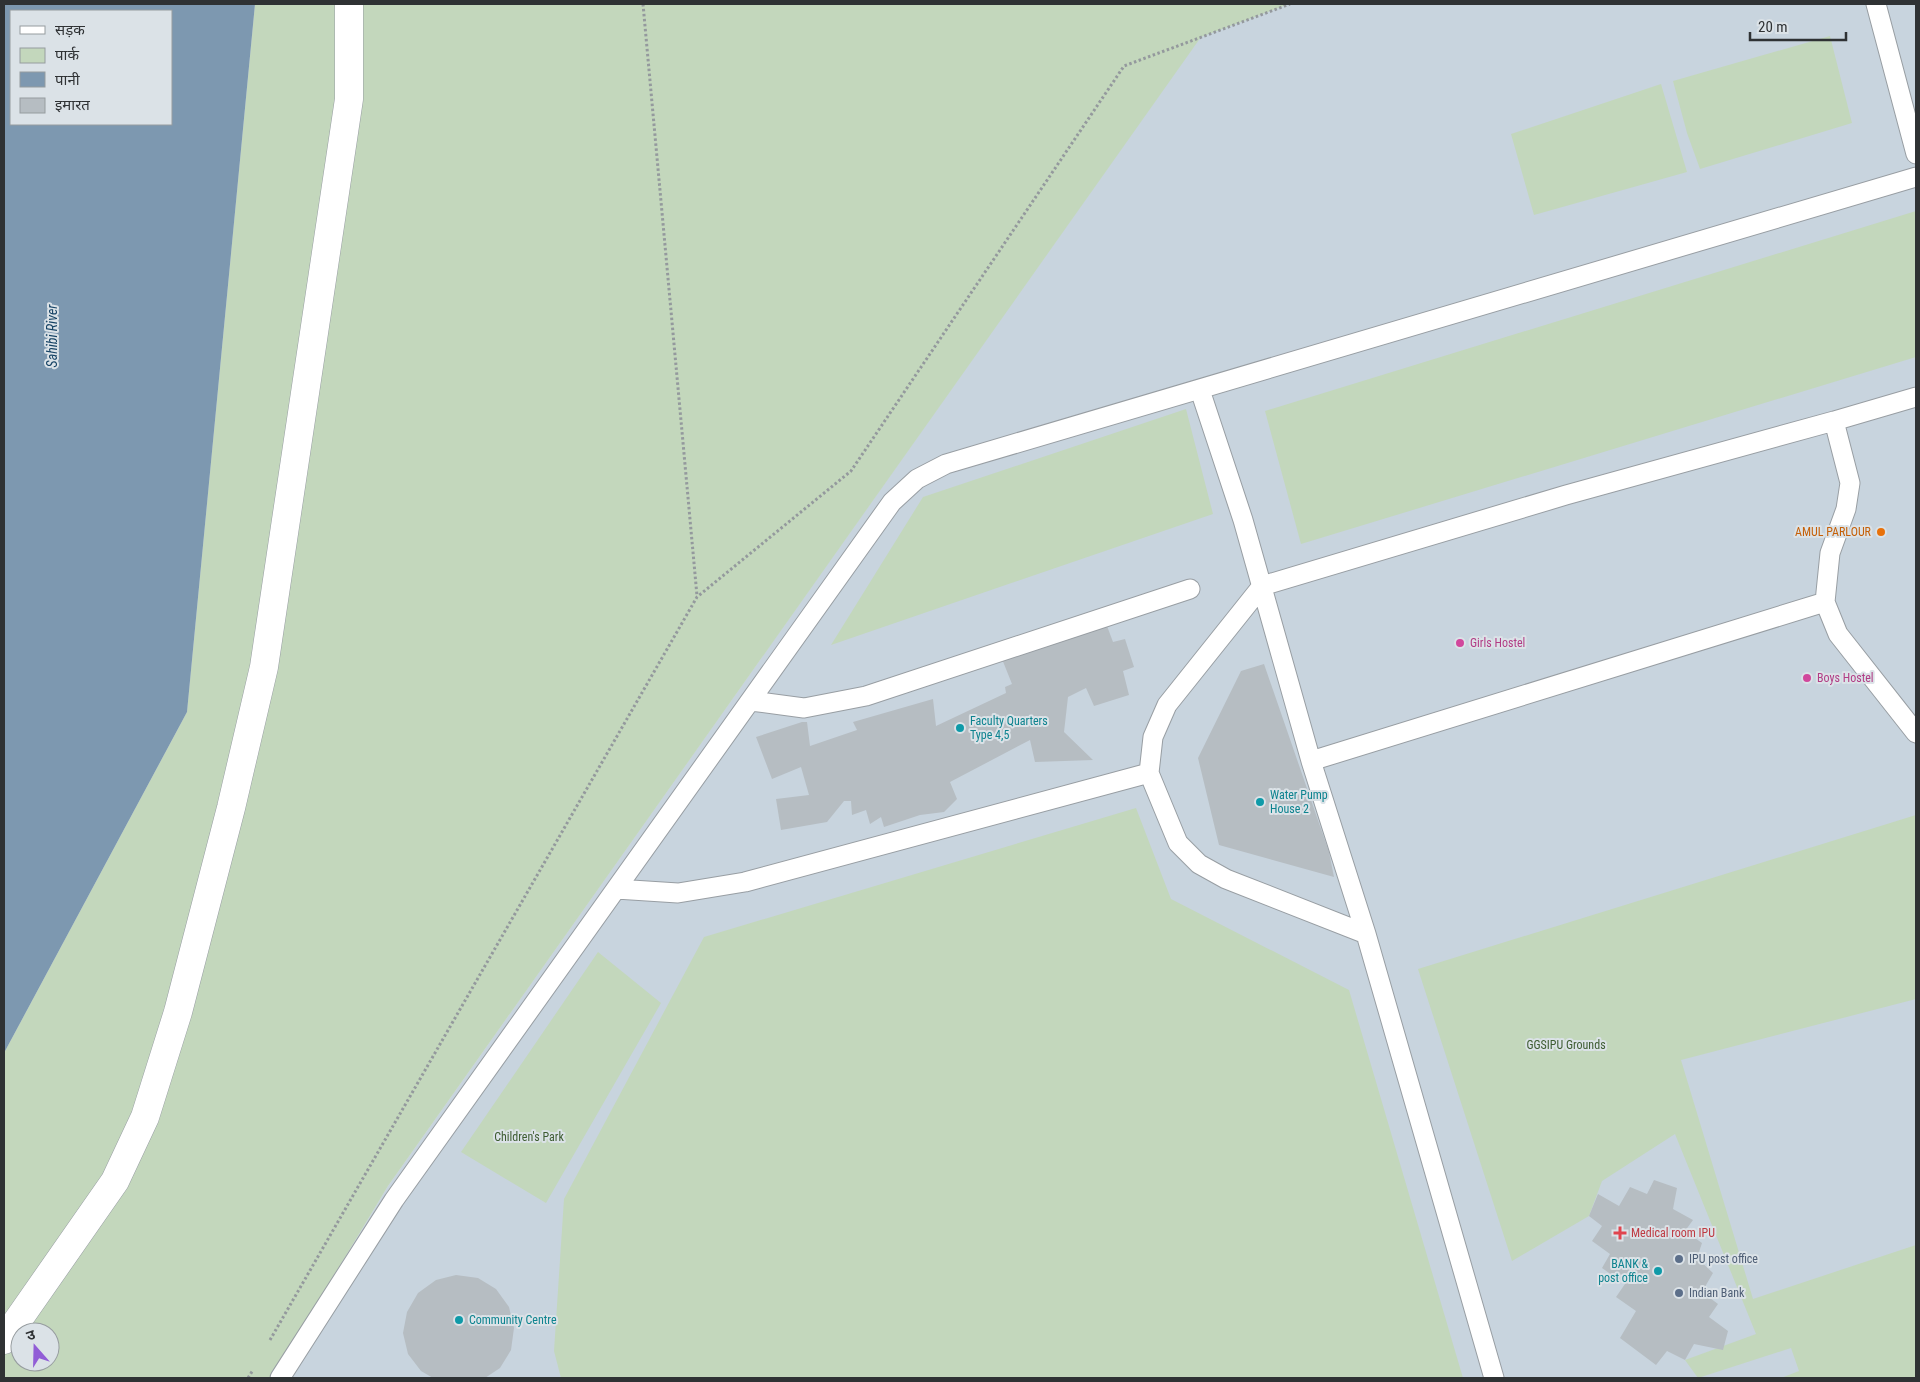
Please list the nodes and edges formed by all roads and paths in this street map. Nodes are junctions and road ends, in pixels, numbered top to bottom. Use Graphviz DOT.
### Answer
graph roads {
  1 [pos="349,4"];
  2 [pos="643,4"];
  3 [pos="1290,4"];
  4 [pos="1876,4"];
  5 [pos="1916,154"];
  6 [pos="1916,177"];
  7 [pos="1200,390"];
  8 [pos="1916,397"];
  9 [pos="1834,421"];
  10 [pos="1262,586"];
  11 [pos="1190,589"];
  12 [pos="697,597"];
  13 [pos="1825,602"];
  14 [pos="751,701"];
  15 [pos="1916,733"];
  16 [pos="1310,761"];
  17 [pos="1149,773"];
  18 [pos="616,889"];
  19 [pos="1366,934"];
  20 [pos="4,1340"];
  21 [pos="267,1345"];
  22 [pos="258,1362"];
  23 [pos="248,1378"];
  24 [pos="280,1378"];
  25 [pos="1494,1378"];
  1 -- 20 [label="street"];
  2 -- 12 [label="path"];
  3 -- 12 [label="path"];
  4 -- 5 [label="lane"];
  6 -- 7 [label="lane"];
  7 -- 10 [label="lane"];
  7 -- 14 [label="lane"];
  8 -- 9 [label="lane"];
  9 -- 10 [label="lane"];
  9 -- 13 [label="lane"];
  10 -- 16 [label="lane"];
  10 -- 17 [label="lane"];
  11 -- 14 [label="lane"];
  12 -- 21 [label="path"];
  13 -- 15 [label="lane"];
  13 -- 16 [label="lane"];
  14 -- 18 [label="lane"];
  16 -- 19 [label="lane"];
  17 -- 18 [label="lane"];
  17 -- 19 [label="lane"];
  18 -- 24 [label="lane"];
  19 -- 25 [label="lane"];
  22 -- 23 [label="path"];
}
